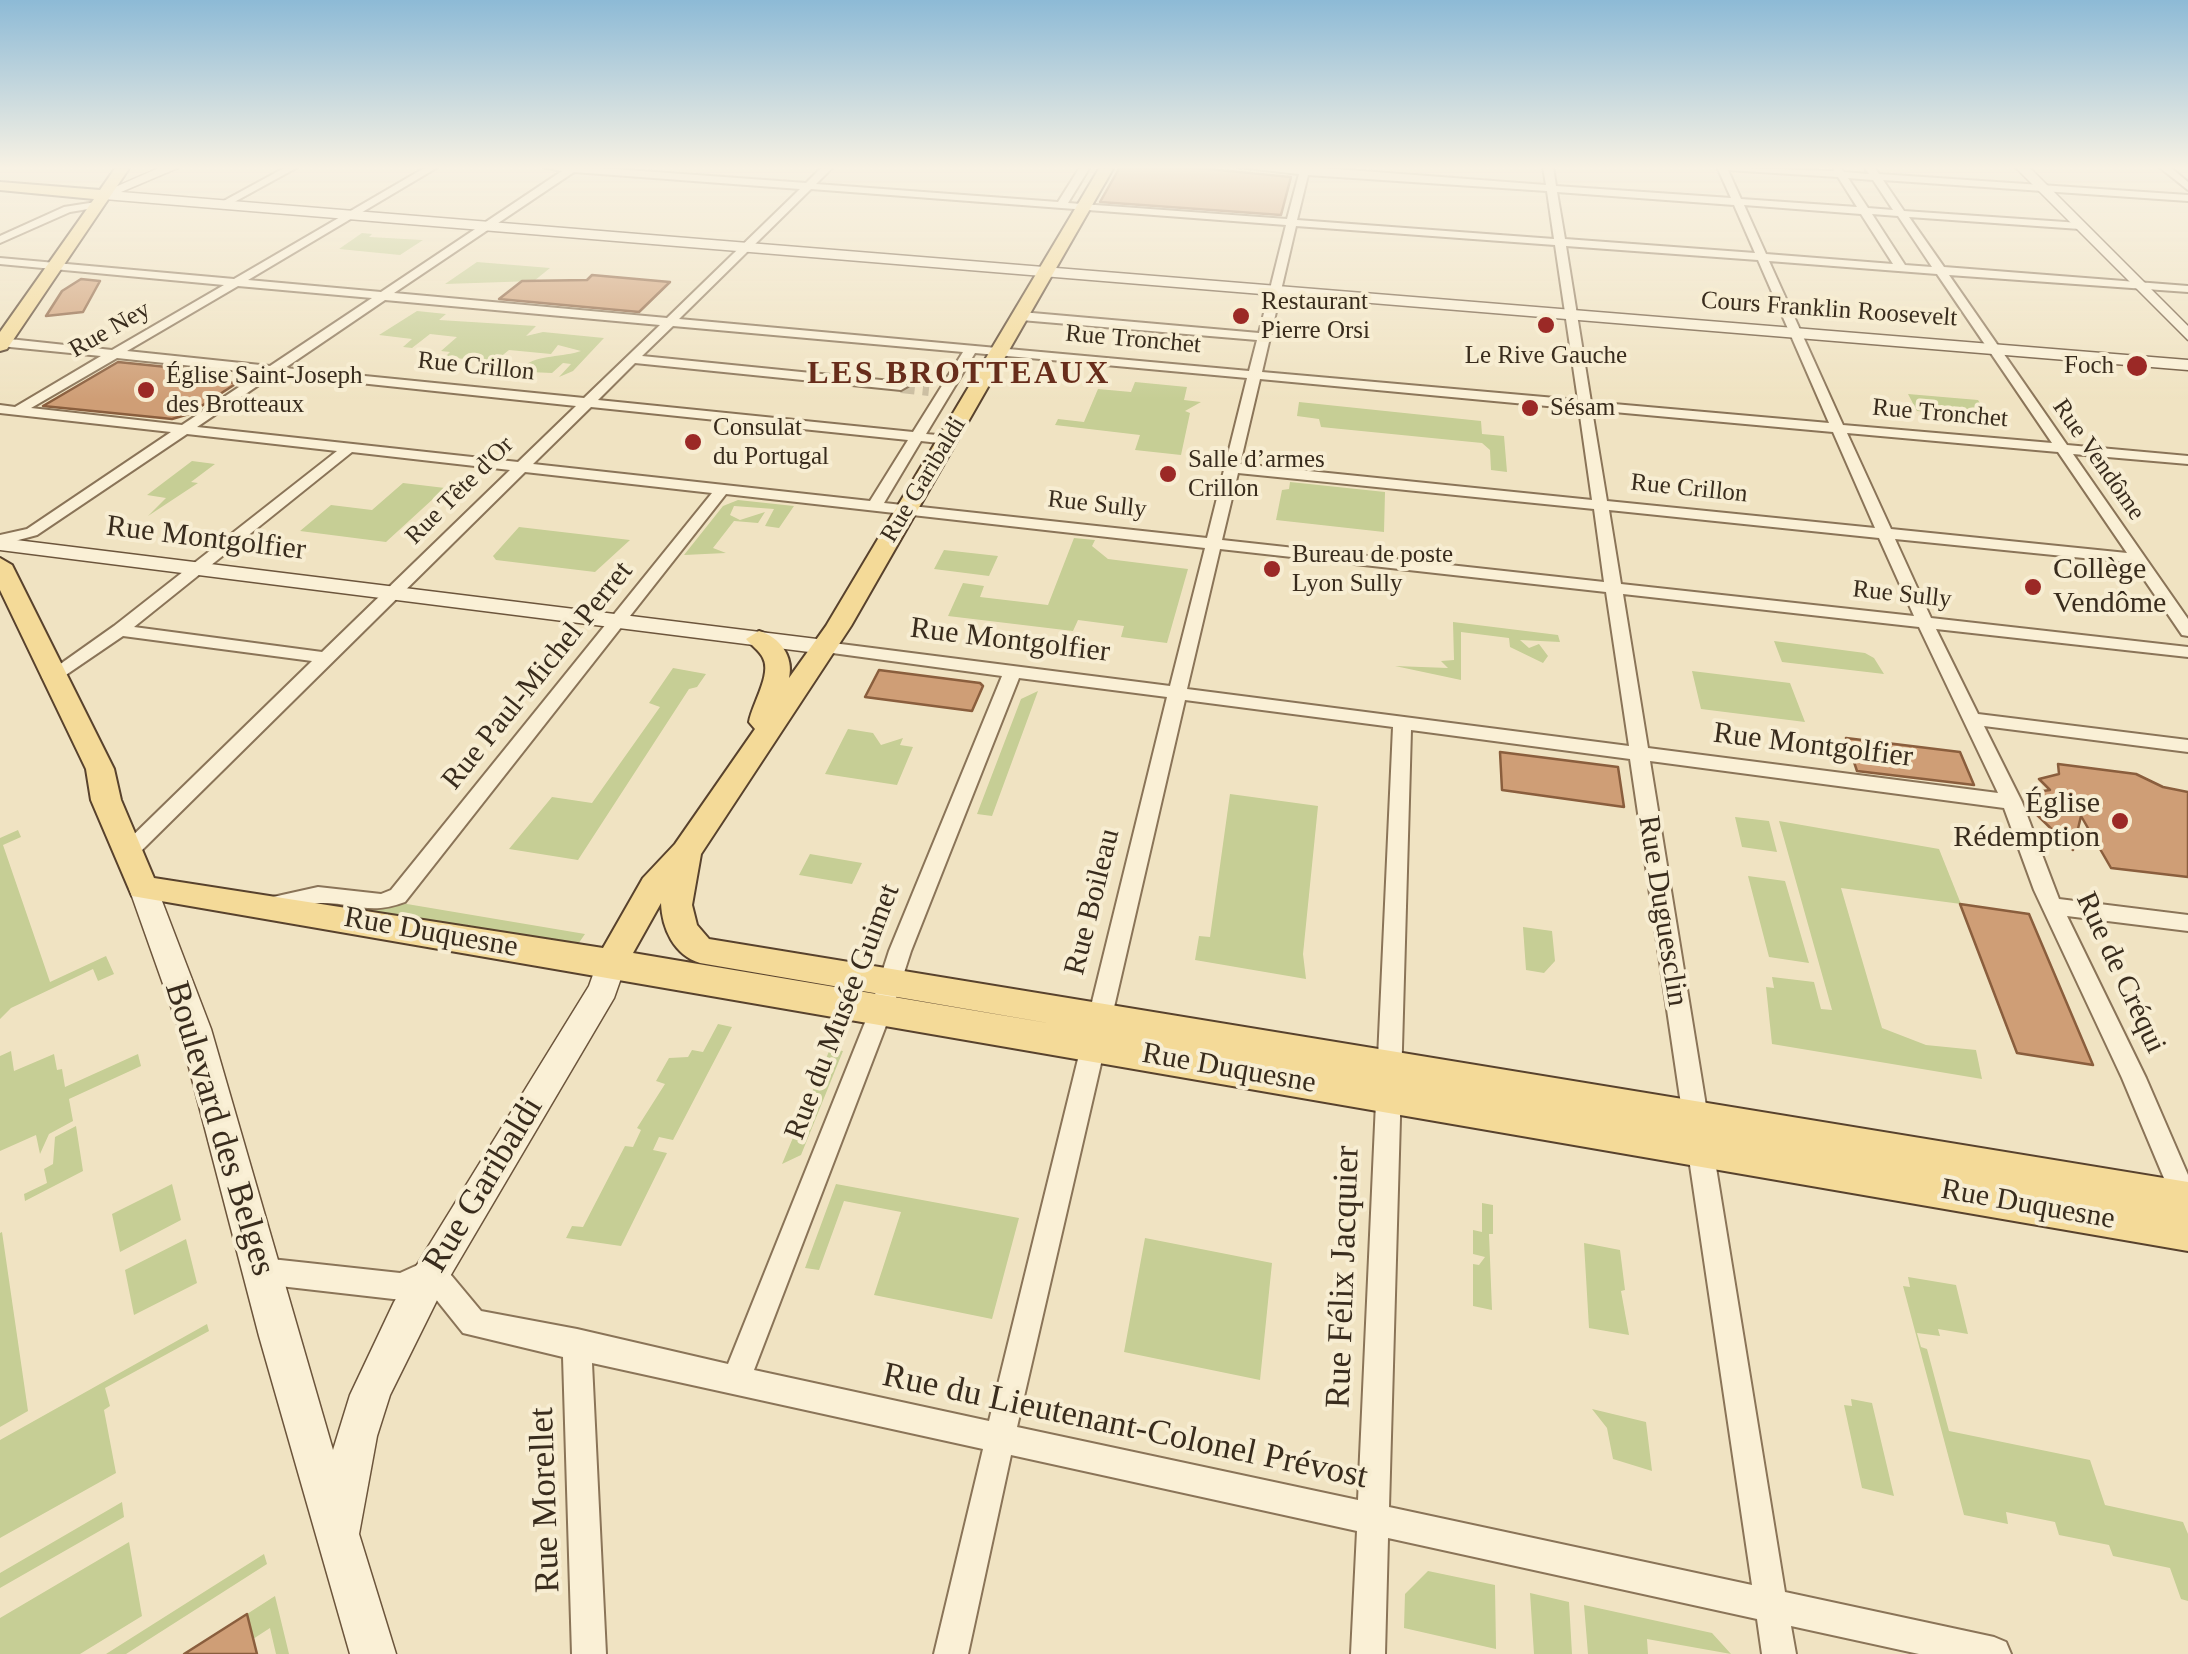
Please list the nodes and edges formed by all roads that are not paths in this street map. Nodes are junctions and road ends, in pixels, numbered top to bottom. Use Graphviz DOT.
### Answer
graph roads {
  1 [pos="77,244"];
  2 [pos="301,244"];
  3 [pos="461,244"];
  4 [pos="725,244"];
  5 [pos="1057,244"];
  6 [pos="1287,244"];
  7 [pos="1558,244"];
  8 [pos="1598,244"];
  9 [pos="1756,244"];
  10 [pos="1886,244"];
  11 [pos="1920,244"];
  12 [pos="2098,244"];
  13 [pos="747,246"];
  14 [pos="1761,257"];
  15 [pos="0,261"];
  16 [pos="1900,267"];
  17 [pos="64,268"];
  18 [pos="1047,270"];
  19 [pos="1938,270"];
  20 [pos="238,282"];
  21 [pos="2138,285"];
  22 [pos="1276,289"];
  23 [pos="2188,289"];
  24 [pos="383,296"];
  25 [pos="1569,315"];
  26 [pos="1020,316"];
  27 [pos="672,321"];
  28 [pos="1792,332"];
  29 [pos="2188,335"];
  30 [pos="1264,337"];
  31 [pos="1,343"];
  32 [pos="972,348"];
  33 [pos="1992,348"];
  34 [pos="1000,351"];
  35 [pos="113,354"];
  36 [pos="632,359"];
  37 [pos="2188,364"];
  38 [pos="271,370"];
  39 [pos="1256,374"];
  40 [pos="901,386"];
  41 [pos="929,389"];
  42 [pos="947,390"];
  43 [pos="587,403"];
  44 [pos="1586,404"];
  45 [pos="0,409"];
  46 [pos="17,411"];
  47 [pos="1837,427"];
  48 [pos="187,429"];
  49 [pos="918,437"];
  50 [pos="948,440"];
  51 [pos="349,448"];
  52 [pos="2062,448"];
  53 [pos="2188,460"];
  54 [pos="524,467"];
  55 [pos="1233,468"];
  56 [pos="722,490"];
  57 [pos="1600,505"];
  58 [pos="874,506"];
  59 [pos="906,510"];
  60 [pos="1886,534"];
  61 [pos="0,542"];
  62 [pos="1214,543"];
  63 [pos="2140,560"];
  64 [pos="0,566"];
  65 [pos="199,567"];
  66 [pos="1612,588"];
  67 [pos="395,593"];
  68 [pos="617,621"];
  69 [pos="1926,623"];
  70 [pos="120,630"];
  71 [pos="2188,631"];
  72 [pos="759,638"];
  73 [pos="825,647"];
  74 [pos="2188,652"];
  75 [pos="328,658"];
  76 [pos="1013,672"];
  77 [pos="52,677"];
  78 [pos="1178,693"];
  79 [pos="1973,719"];
  80 [pos="1402,722"];
  81 [pos="762,735"];
  82 [pos="2188,746"];
  83 [pos="1637,753"];
  84 [pos="2012,802"];
  85 [pos="128,852"];
  86 [pos="686,852"];
  87 [pos="142,888"];
  88 [pos="398,896"];
  89 [pos="270,905"];
  90 [pos="2052,906"];
  91 [pos="2188,923"];
  92 [pos="700,950"];
  93 [pos="610,964"];
  94 [pos="886,996"];
  95 [pos="1095,1032"];
  96 [pos="1389,1082"];
  97 [pos="1698,1133"];
  98 [pos="2187,1209"];
  99 [pos="262,1271"];
  100 [pos="430,1272"];
  101 [pos="576,1343"];
  102 [pos="737,1377"];
  103 [pos="998,1440"];
  104 [pos="1374,1520"];
  105 [pos="339,1543"];
  106 [pos="1772,1606"];
  107 [pos="372,1654"];
  108 [pos="589,1654"];
  109 [pos="950,1654"];
  110 [pos="1368,1654"];
  111 [pos="1780,1654"];
  112 [pos="1994,1654"];
  1 -- 17 [label="main road"];
  2 -- 20 [label="street, Rue Ney"];
  3 -- 24 [label="street"];
  4 -- 13 [label="main road, Cours Franklin Roosevelt"];
  5 -- 18 [label="main road, Rue Garibaldi"];
  6 -- 22 [label="street, Rue Boileau"];
  7 -- 25 [label="street, Rue Duguesclin"];
  8 -- 14 [label="street"];
  9 -- 14 [label="street, Rue de Créqui"];
  10 -- 16 [label="street"];
  11 -- 19 [label="street, Rue Vendôme"];
  12 -- 21 [label="main road"];
  13 -- 18 [label="main road, Cours Franklin Roosevelt"];
  13 -- 27 [label="street, Rue Tête d'Or"];
  14 -- 16 [label="street"];
  14 -- 28 [label="street, Rue de Créqui"];
  15 -- 17 [label="street, Rue Tronchet"];
  16 -- 19 [label="street"];
  17 -- 20 [label="street, Rue Tronchet"];
  17 -- 31 [label="main road"];
  18 -- 22 [label="main road, Cours Franklin Roosevelt"];
  18 -- 26 [label="main road, Rue Garibaldi"];
  19 -- 21 [label="street"];
  19 -- 33 [label="street, Rue Vendôme"];
  20 -- 24 [label="street, Rue Tronchet"];
  20 -- 35 [label="street, Rue Ney"];
  21 -- 23 [label="street"];
  21 -- 29 [label="main road"];
  22 -- 25 [label="main road, Cours Franklin Roosevelt"];
  22 -- 30 [label="street, Rue Boileau"];
  24 -- 27 [label="street, Rue Tronchet"];
  24 -- 38 [label="street"];
  25 -- 28 [label="main road, Cours Franklin Roosevelt"];
  25 -- 44 [label="street, Rue Duguesclin"];
  26 -- 30 [label="street"];
  26 -- 34 [label="main road, Rue Garibaldi"];
  27 -- 32 [label="street, Rue Tronchet"];
  27 -- 36 [label="street, Rue Tête d'Or"];
  28 -- 33 [label="main road, Cours Franklin Roosevelt"];
  28 -- 47 [label="street, Rue de Créqui"];
  30 -- 39 [label="street, Rue Boileau"];
  31 -- 35 [label="street, Rue Crillon"];
  32 -- 34 [label="street, Rue Tronchet"];
  32 -- 42 [label="street"];
  33 -- 37 [label="main road, Cours Franklin Roosevelt"];
  33 -- 52 [label="street, Rue Vendôme"];
  34 -- 39 [label="street, Rue Tronchet"];
  34 -- 50 [label="main road, Rue Garibaldi"];
  35 -- 38 [label="street, Rue Crillon"];
  35 -- 46 [label="street, Rue Ney"];
  36 -- 40 [label="street"];
  36 -- 43 [label="street, Rue Tête d'Or"];
  38 -- 43 [label="street, Rue Crillon"];
  38 -- 48 [label="street"];
  39 -- 44 [label="street, Rue Tronchet"];
  39 -- 55 [label="street, Rue Boileau"];
  41 -- 42 [label="street"];
  42 -- 49 [label="street"];
  43 -- 49 [label="street, Rue Crillon"];
  43 -- 54 [label="street, Rue Tête d'Or"];
  44 -- 47 [label="street, Rue Tronchet"];
  44 -- 57 [label="street, Rue Duguesclin"];
  45 -- 46 [label="street, Rue Sully"];
  46 -- 48 [label="street, Rue Sully"];
  47 -- 52 [label="street, Rue Tronchet"];
  47 -- 60 [label="street, Rue de Créqui"];
  48 -- 51 [label="street, Rue Sully"];
  48 -- 61 [label="street"];
  49 -- 50 [label="street, Rue Crillon"];
  49 -- 58 [label="street"];
  50 -- 59 [label="main road, Rue Garibaldi"];
  51 -- 54 [label="street, Rue Sully"];
  51 -- 65 [label="street"];
  52 -- 53 [label="street, Rue Tronchet"];
  52 -- 63 [label="street, Rue Vendôme"];
  54 -- 56 [label="street, Rue Sully"];
  54 -- 67 [label="street, Rue Tête d'Or"];
  55 -- 57 [label="street, Rue Crillon"];
  55 -- 62 [label="street, Rue Boileau"];
  56 -- 58 [label="street, Rue Sully"];
  56 -- 68 [label="street, Rue Paul-Michel Perret"];
  57 -- 60 [label="street, Rue Crillon"];
  57 -- 66 [label="street, Rue Duguesclin"];
  58 -- 59 [label="street, Rue Sully"];
  59 -- 62 [label="street, Rue Sully"];
  59 -- 73 [label="main road, Rue Garibaldi"];
  60 -- 63 [label="street, Rue Crillon"];
  60 -- 69 [label="street, Rue de Créqui"];
  61 -- 65 [label="main road, Rue Montgolfier"];
  62 -- 66 [label="street, Rue Sully"];
  62 -- 78 [label="street, Rue Boileau"];
  63 -- 71 [label="street, Rue Vendôme"];
  64 -- 77 [label="main road, Boulevard des Belges"];
  65 -- 67 [label="main road, Rue Montgolfier"];
  65 -- 70 [label="street"];
  66 -- 69 [label="street, Rue Sully"];
  66 -- 83 [label="street, Rue Duguesclin"];
  67 -- 68 [label="main road, Rue Montgolfier"];
  67 -- 75 [label="street, Rue Tête d'Or"];
  68 -- 72 [label="main road, Rue Montgolfier"];
  68 -- 88 [label="street, Rue Paul-Michel Perret"];
  69 -- 74 [label="street, Rue Sully"];
  69 -- 79 [label="street, Rue de Créqui"];
  70 -- 75 [label="street"];
  70 -- 77 [label="street"];
  72 -- 73 [label="main road, Rue Montgolfier"];
  72 -- 81 [label="main road, Rue Garibaldi"];
  73 -- 76 [label="street, Rue Montgolfier"];
  73 -- 81 [label="main road, Rue Garibaldi"];
  75 -- 85 [label="street, Rue Tête d'Or"];
  76 -- 78 [label="street, Rue Montgolfier"];
  76 -- 94 [label="street, Rue du Musée Guimet"];
  77 -- 85 [label="main road, Boulevard des Belges"];
  78 -- 80 [label="street, Rue Montgolfier"];
  78 -- 95 [label="street, Rue Boileau"];
  79 -- 82 [label="street"];
  79 -- 84 [label="street, Rue de Créqui"];
  80 -- 83 [label="street, Rue Montgolfier"];
  80 -- 96 [label="street, Rue Félix Jacquier"];
  81 -- 86 [label="main road, Rue Garibaldi"];
  83 -- 84 [label="street, Rue Montgolfier"];
  83 -- 97 [label="street, Rue Duguesclin"];
  84 -- 90 [label="street, Rue de Créqui"];
  85 -- 87 [label="main road, Boulevard des Belges"];
  86 -- 92 [label="main road, Rue Garibaldi"];
  86 -- 93 [label="main road, Rue Garibaldi"];
  87 -- 89 [label="main road, Rue Duquesne"];
  87 -- 99 [label="main road, Boulevard des Belges"];
  88 -- 89 [label="street, Rue Duquesne"];
  89 -- 93 [label="main road, Rue Duquesne"];
  90 -- 91 [label="street"];
  90 -- 98 [label="street, Rue de Créqui"];
  92 -- 94 [label="main road, Rue Duquesne"];
  93 -- 94 [label="main road, Rue Duquesne"];
  93 -- 100 [label="main road, Rue Garibaldi"];
  94 -- 95 [label="main road, Rue Duquesne"];
  94 -- 102 [label="street, Rue du Musée Guimet"];
  95 -- 96 [label="main road, Rue Duquesne"];
  95 -- 103 [label="street, Rue Boileau"];
  96 -- 97 [label="main road, Rue Duquesne"];
  96 -- 104 [label="street, Rue Félix Jacquier"];
  97 -- 98 [label="main road, Rue Duquesne"];
  97 -- 106 [label="street, Rue Duguesclin"];
  99 -- 100 [label="street"];
  99 -- 105 [label="main road, Boulevard des Belges"];
  100 -- 101 [label="street, Rue du Lieutenant-Colonel Prévost"];
  100 -- 105 [label="main road, Rue Garibaldi"];
  101 -- 102 [label="street, Rue du Lieutenant-Colonel Prévost"];
  101 -- 108 [label="street, Rue Morellet"];
  102 -- 103 [label="street, Rue du Lieutenant-Colonel Prévost"];
  103 -- 104 [label="street, Rue du Lieutenant-Colonel Prévost"];
  103 -- 109 [label="street, Rue Boileau"];
  104 -- 106 [label="street, Rue du Lieutenant-Colonel Prévost"];
  104 -- 110 [label="street, Rue Félix Jacquier"];
  105 -- 107 [label="main road, Boulevard des Belges"];
  106 -- 111 [label="street, Rue Duguesclin"];
  106 -- 112 [label="street, Rue du Lieutenant-Colonel Prévost"];
}
